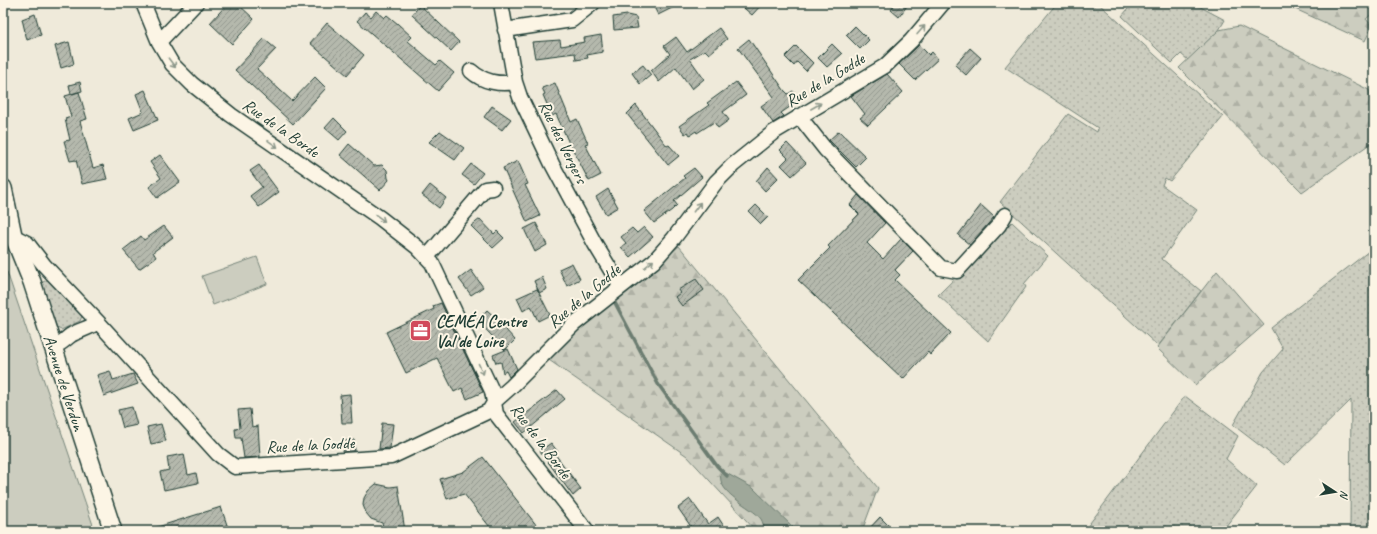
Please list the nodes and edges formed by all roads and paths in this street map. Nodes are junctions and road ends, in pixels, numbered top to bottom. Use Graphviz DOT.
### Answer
graph roads {
  1 [pos="144,3"];
  2 [pos="196,3"];
  3 [pos="501,3"];
  4 [pos="593,3"];
  5 [pos="943,3"];
  6 [pos="506,30"];
  7 [pos="159,42"];
  8 [pos="471,71"];
  9 [pos="515,82"];
  10 [pos="799,116"];
  11 [pos="3,188"];
  12 [pos="493,188"];
  13 [pos="1005,215"];
  14 [pos="7,234"];
  15 [pos="427,257"];
  16 [pos="622,286"];
  17 [pos="98,322"];
  18 [pos="52,347"];
  19 [pos="495,401"];
  20 [pos="113,531"];
  21 [pos="587,531"];
  1 -- 7 [label="street, Rue de la Borde"];
  2 -- 7 [label="street"];
  3 -- 6 [label="street, Rue des Vergers"];
  4 -- 6 [label="street"];
  10 -- 5 [label="street, Rue de la Godde, one-way"];
  6 -- 9 [label="street, Rue des Vergers"];
  7 -- 15 [label="street, Rue de la Borde, one-way"];
  8 -- 9 [label="street"];
  9 -- 16 [label="street, Rue des Vergers"];
  10 -- 13 [label="street"];
  16 -- 10 [label="street, Rue de la Godde, one-way"];
  11 -- 14 [label="main road, Avenue de Verdun"];
  12 -- 15 [label="street"];
  14 -- 17 [label="street, Rue de la Godde"];
  14 -- 18 [label="main road, Avenue de Verdun"];
  15 -- 19 [label="street, Rue de la Borde, one-way"];
  16 -- 19 [label="street, Rue de la Godde"];
  17 -- 18 [label="street"];
  17 -- 19 [label="street, Rue de la Godde"];
  18 -- 20 [label="main road, Avenue de Verdun"];
  19 -- 21 [label="street, Rue de la Borde"];
}
